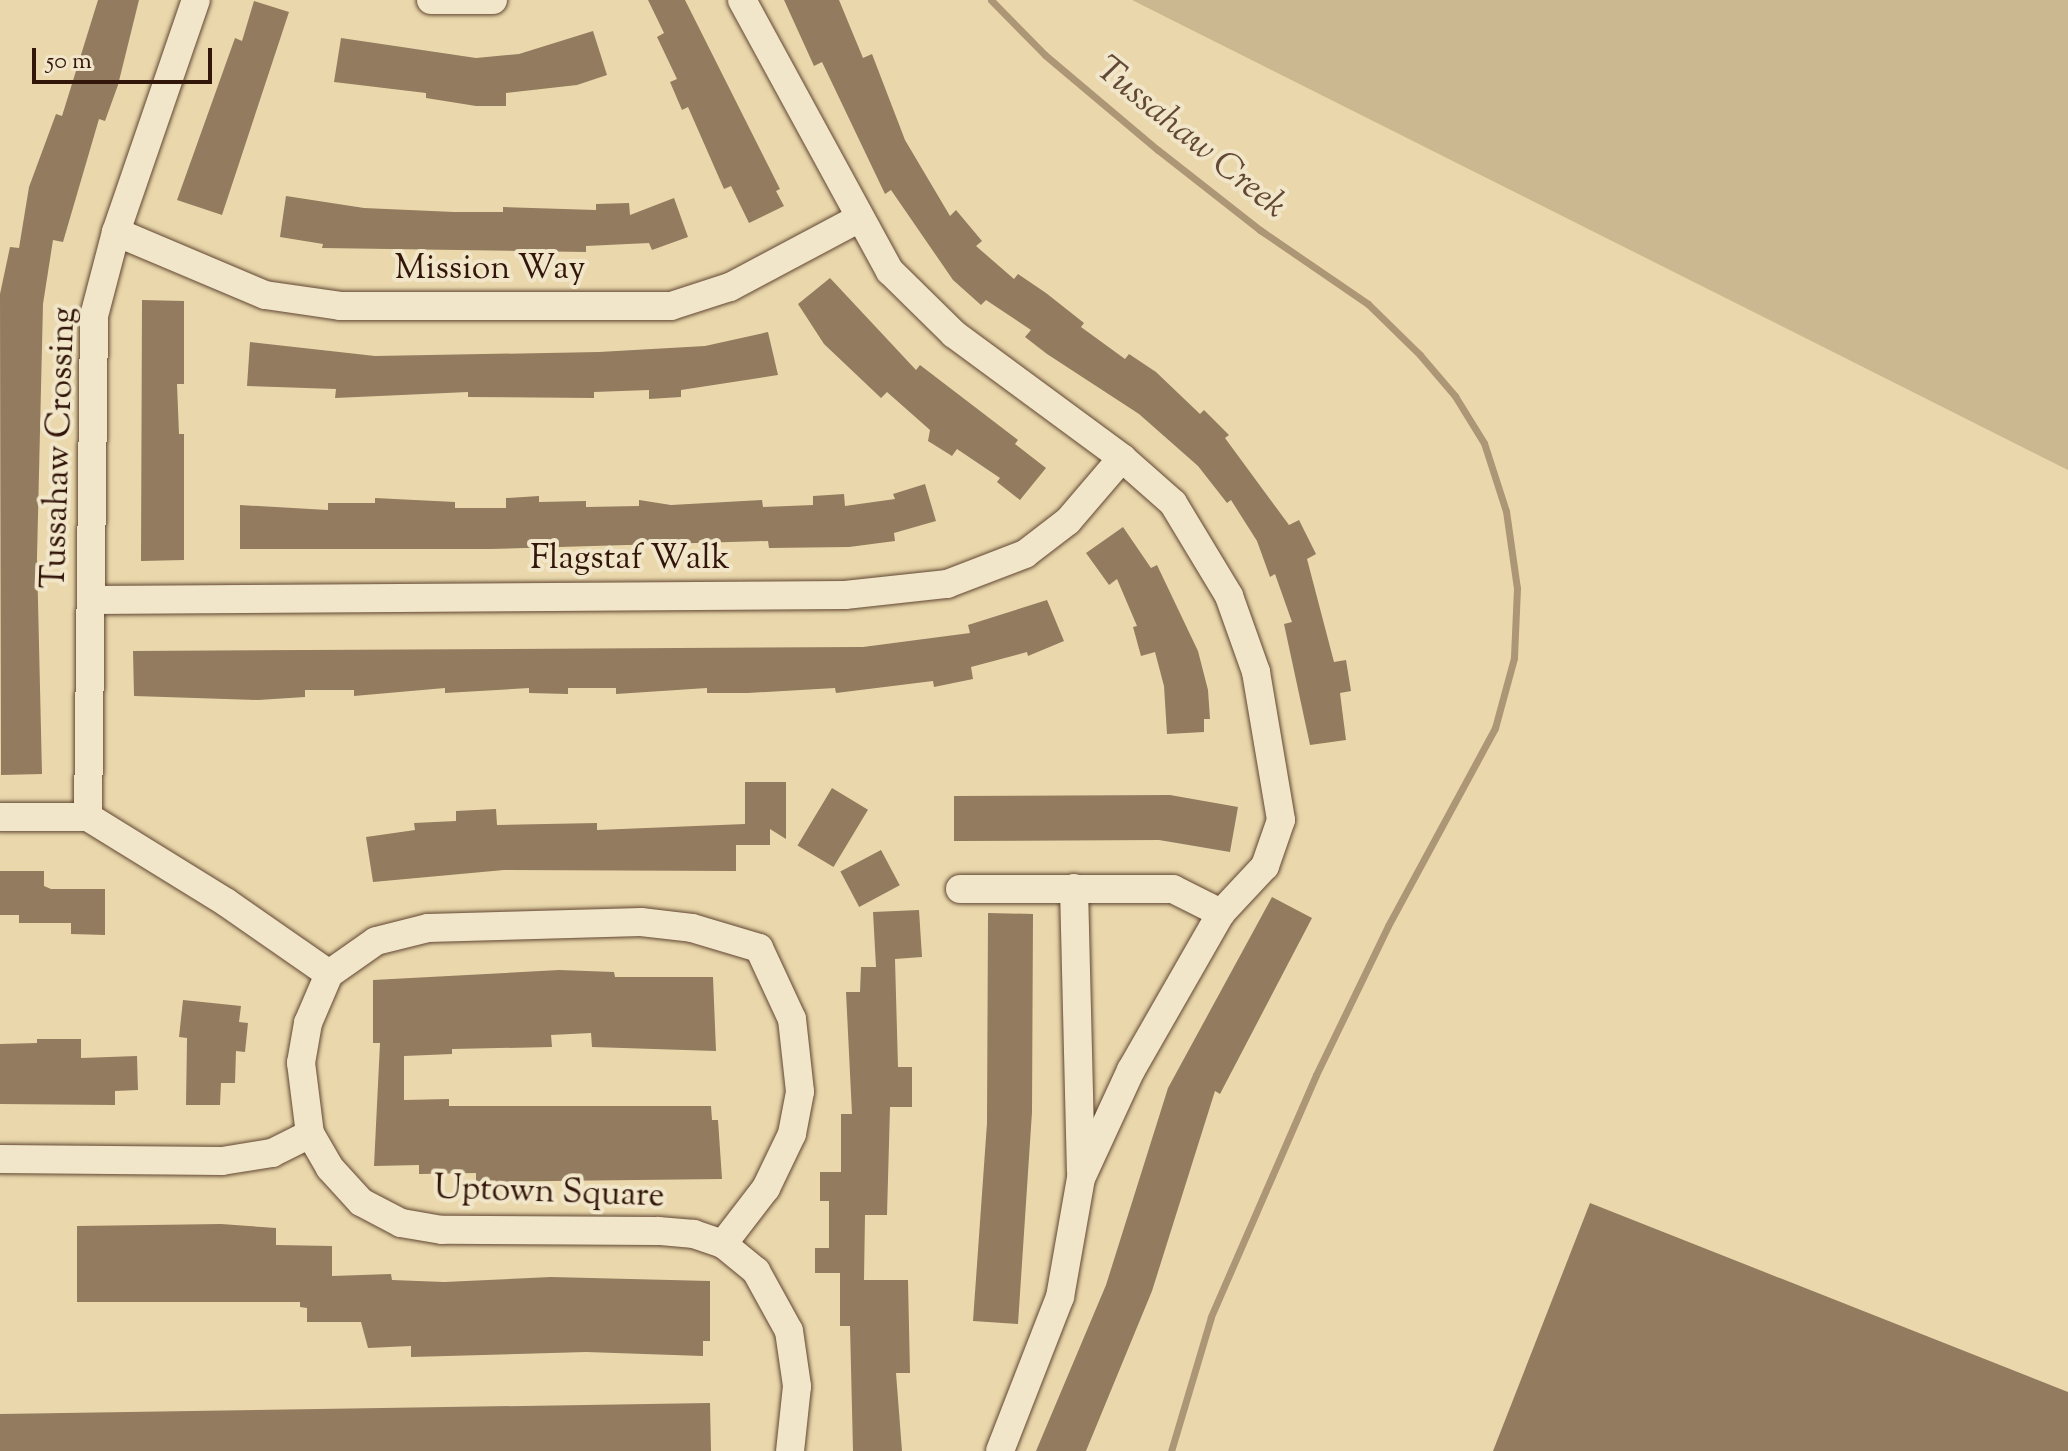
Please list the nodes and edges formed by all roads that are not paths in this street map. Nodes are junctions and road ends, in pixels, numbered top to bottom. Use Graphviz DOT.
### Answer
graph roads {
  1 [pos="196,0"];
  2 [pos="431,0"];
  3 [pos="493,0"];
  4 [pos="742,0"];
  5 [pos="858,219"];
  6 [pos="116,232"];
  7 [pos="1122,458"];
  8 [pos="92,600"];
  9 [pos="0,817"];
  10 [pos="88,817"];
  11 [pos="1074,888"];
  12 [pos="960,889"];
  13 [pos="1221,913"];
  14 [pos="329,974"];
  15 [pos="310,1134"];
  16 [pos="0,1159"];
  17 [pos="1081,1178"];
  18 [pos="723,1244"];
  19 [pos="790,1451"];
  20 [pos="1000,1451"];
  1 -- 6 [label="street, Tussahaw Crossing"];
  2 -- 3 [label="street"];
  4 -- 5 [label="street"];
  5 -- 6 [label="street, Mission Way"];
  5 -- 7 [label="street"];
  6 -- 8 [label="street, Tussahaw Crossing"];
  7 -- 8 [label="street, Flagstaf Walk"];
  7 -- 13 [label="street"];
  8 -- 10 [label="street, Tussahaw Crossing"];
  9 -- 10 [label="street"];
  10 -- 14 [label="street"];
  11 -- 12 [label="street"];
  11 -- 13 [label="street"];
  11 -- 17 [label="street"];
  13 -- 17 [label="street"];
  14 -- 15 [label="street, Uptown Square"];
  14 -- 18 [label="street"];
  15 -- 16 [label="street"];
  15 -- 18 [label="street, Uptown Square"];
  17 -- 20 [label="street"];
  18 -- 19 [label="street"];
}
